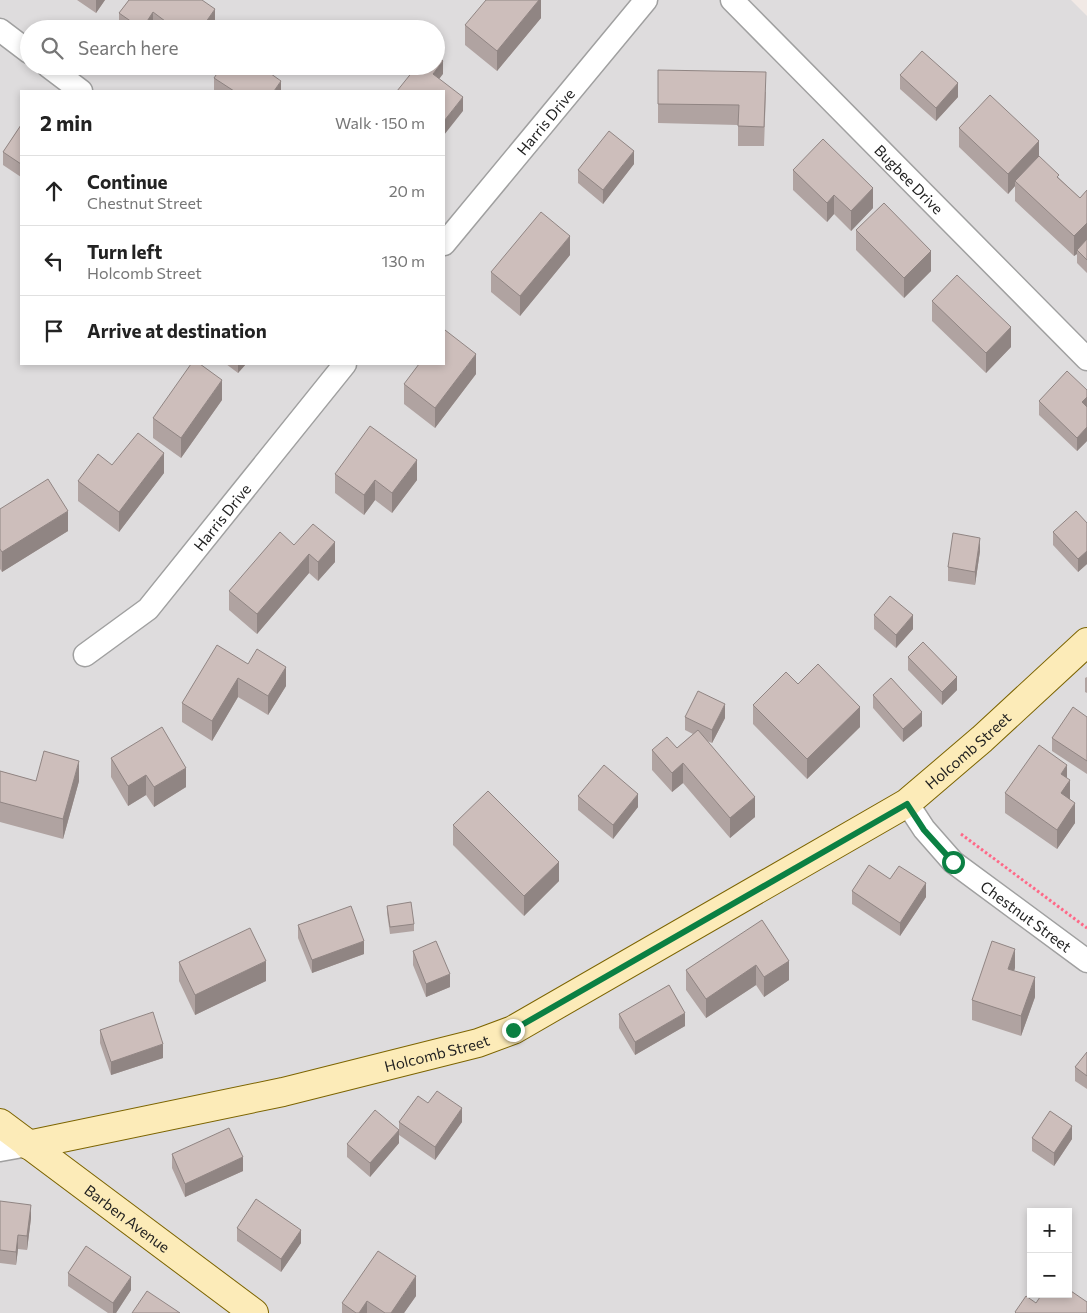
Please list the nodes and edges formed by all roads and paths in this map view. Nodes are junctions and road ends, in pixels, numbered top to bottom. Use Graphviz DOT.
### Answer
graph roads {
  1 [pos="732,0"];
  2 [pos="638,2"];
  3 [pos="0,30"];
  4 [pos="20,45"];
  5 [pos="60,75"];
  6 [pos="81,90"];
  7 [pos="445,243"];
  8 [pos="1087,359"];
  9 [pos="345,365"];
  10 [pos="1087,642"];
  11 [pos="85,655"];
  12 [pos="907,804"];
  13 [pos="924,830"];
  14 [pos="1087,928"];
  15 [pos="1087,961"];
  16 [pos="0,1123"];
  17 [pos="28,1145"];
  18 [pos="0,1150"];
  19 [pos="254,1313"];
  1 -- 8 [label="street, Bugbee Drive"];
  2 -- 7 [label="street, Harris Drive"];
  3 -- 4 [label="street"];
  5 -- 6 [label="street"];
  9 -- 11 [label="street, Harris Drive"];
  10 -- 12 [label="street, Holcomb Street"];
  12 -- 13 [label="street, Chestnut Street"];
  12 -- 17 [label="street, Holcomb Street"];
  13 -- 14 [label="path"];
  13 -- 15 [label="street, Chestnut Street"];
  16 -- 17 [label="street, Barben Avenue"];
  17 -- 18 [label="street, Holcomb Street"];
  17 -- 19 [label="street, Barben Avenue"];
}
